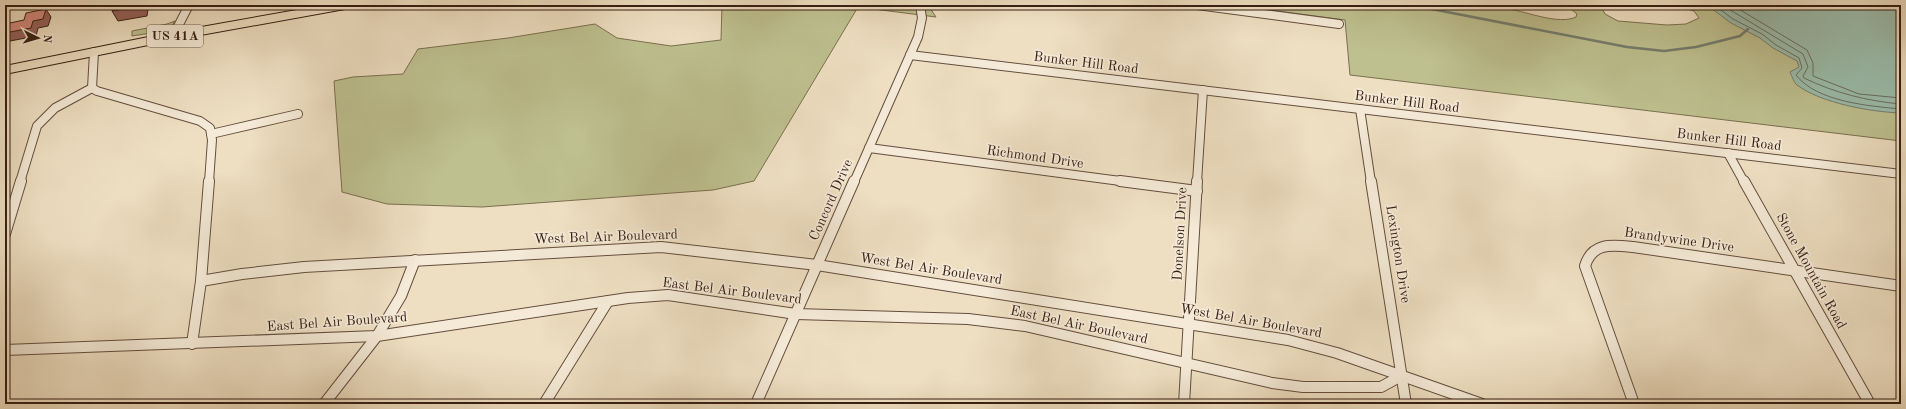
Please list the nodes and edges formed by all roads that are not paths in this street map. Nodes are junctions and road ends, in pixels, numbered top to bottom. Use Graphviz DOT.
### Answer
graph roads {
  1 [pos="189,5"];
  2 [pos="345,5"];
  3 [pos="920,5"];
  4 [pos="1197,5"];
  5 [pos="327,6"];
  6 [pos="1339,24"];
  7 [pos="173,36"];
  8 [pos="94,52"];
  9 [pos="910,55"];
  10 [pos="5,70"];
  11 [pos="92,88"];
  12 [pos="1202,90"];
  13 [pos="1360,109"];
  14 [pos="298,114"];
  15 [pos="212,134"];
  16 [pos="869,148"];
  17 [pos="1728,153"];
  18 [pos="1901,174"];
  19 [pos="1196,191"];
  20 [pos="5,234"];
  21 [pos="415,260"];
  22 [pos="818,265"];
  23 [pos="1795,271"];
  24 [pos="201,281"];
  25 [pos="1901,286"];
  26 [pos="608,301"];
  27 [pos="796,314"];
  28 [pos="1189,324"];
  29 [pos="377,336"];
  30 [pos="192,344"];
  31 [pos="5,350"];
  32 [pos="1186,364"];
  33 [pos="1402,376"];
  34 [pos="324,404"];
  35 [pos="544,404"];
  36 [pos="756,404"];
  37 [pos="1184,404"];
  38 [pos="1406,404"];
  39 [pos="1482,404"];
  40 [pos="1634,404"];
  41 [pos="1870,404"];
  1 -- 7 [label="street"];
  2 -- 5 [label="highway, US 41A"];
  3 -- 9 [label="street, Concord Drive"];
  4 -- 6 [label="street"];
  5 -- 7 [label="highway, US 41A"];
  7 -- 8 [label="highway, US 41A"];
  8 -- 10 [label="highway, US 41A"];
  8 -- 11 [label="street"];
  9 -- 12 [label="street, Bunker Hill Road"];
  9 -- 16 [label="street, Concord Drive"];
  11 -- 15 [label="street"];
  11 -- 20 [label="street"];
  12 -- 13 [label="street, Bunker Hill Road"];
  12 -- 19 [label="street, Donelson Drive"];
  13 -- 17 [label="street, Bunker Hill Road"];
  13 -- 33 [label="street, Lexington Drive"];
  14 -- 15 [label="street"];
  15 -- 24 [label="street"];
  16 -- 19 [label="street, Richmond Drive"];
  16 -- 22 [label="street, Concord Drive"];
  17 -- 18 [label="street, Bunker Hill Road"];
  17 -- 23 [label="street, Stone Mountain Road"];
  19 -- 28 [label="street, Donelson Drive"];
  21 -- 22 [label="street, West Bel Air Boulevard"];
  21 -- 24 [label="street, West Bel Air Boulevard"];
  21 -- 29 [label="street"];
  22 -- 27 [label="street, Concord Drive"];
  22 -- 28 [label="street, West Bel Air Boulevard"];
  23 -- 25 [label="street, Brandywine Drive"];
  23 -- 40 [label="street, Brandywine Drive"];
  23 -- 41 [label="street, Stone Mountain Road"];
  24 -- 30 [label="street"];
  26 -- 27 [label="street, East Bel Air Boulevard"];
  26 -- 29 [label="street, East Bel Air Boulevard"];
  26 -- 35 [label="street"];
  27 -- 32 [label="street, East Bel Air Boulevard"];
  27 -- 36 [label="street, Concord Drive"];
  28 -- 32 [label="street, Donelson Drive"];
  28 -- 33 [label="street, West Bel Air Boulevard"];
  29 -- 30 [label="street, East Bel Air Boulevard"];
  29 -- 34 [label="street"];
  30 -- 31 [label="street, East Bel Air Boulevard"];
  32 -- 33 [label="street, East Bel Air Boulevard"];
  32 -- 37 [label="street, Donelson Drive"];
  33 -- 38 [label="street, Lexington Drive"];
  33 -- 39 [label="street, West Bel Air Boulevard"];
}
